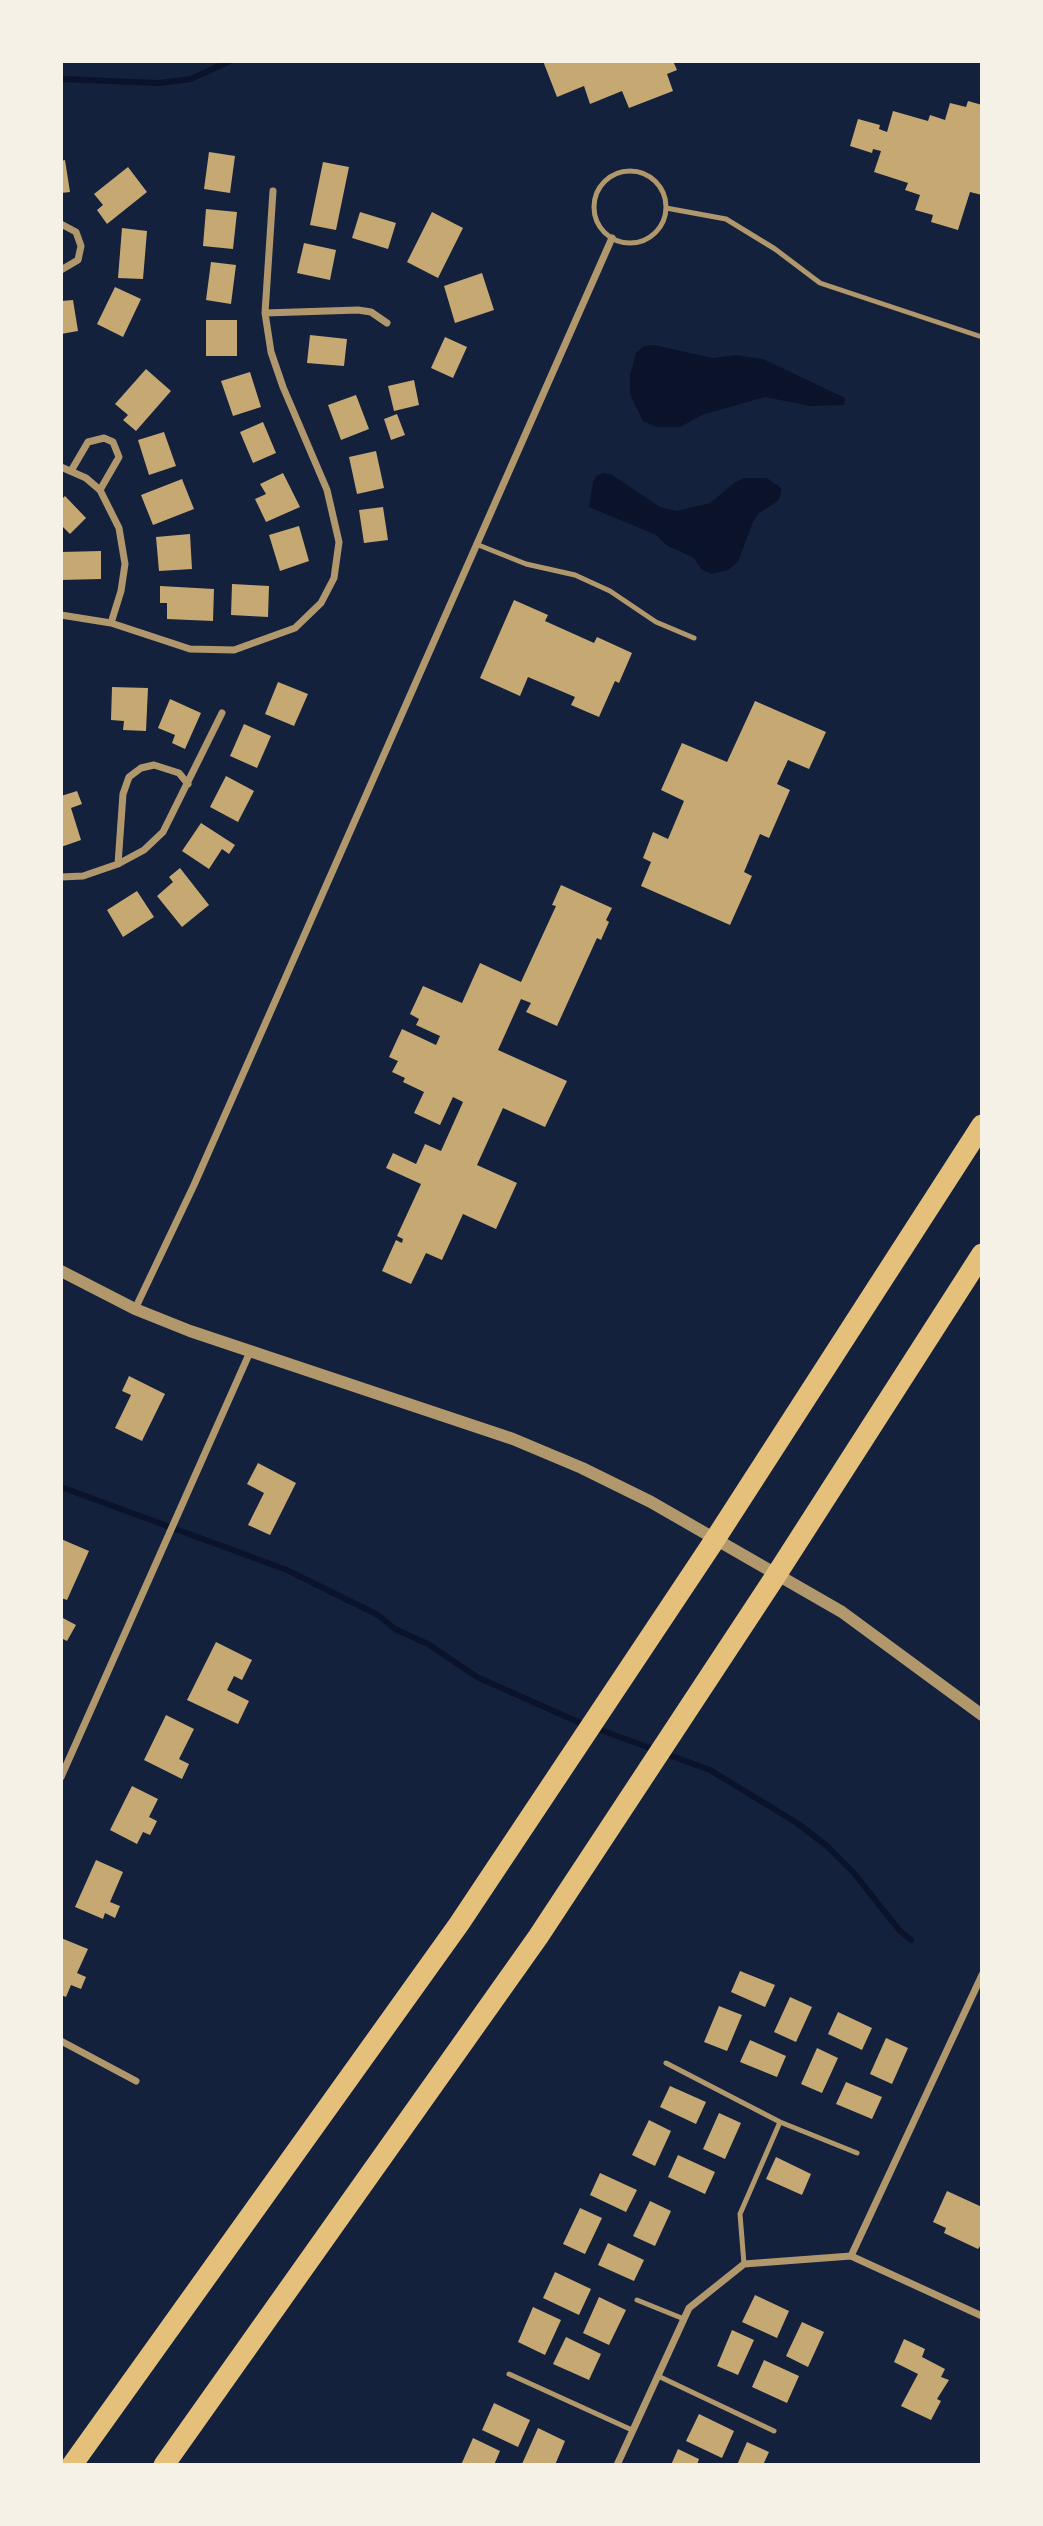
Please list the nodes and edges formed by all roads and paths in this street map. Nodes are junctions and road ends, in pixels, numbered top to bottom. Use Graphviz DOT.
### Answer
graph roads {
  1 [pos="273,191"];
  2 [pos="666,208"];
  3 [pos="61,224"];
  4 [pos="612,238"];
  5 [pos="61,270"];
  6 [pos="265,313"];
  7 [pos="387,323"];
  8 [pos="982,337"];
  9 [pos="61,467"];
  10 [pos="71,471"];
  11 [pos="100,491"];
  12 [pos="476,544"];
  13 [pos="61,615"];
  14 [pos="111,623"];
  15 [pos="694,638"];
  16 [pos="222,713"];
  17 [pos="188,784"];
  18 [pos="117,864"];
  19 [pos="61,877"];
  20 [pos="982,1125"];
  21 [pos="982,1254"];
  22 [pos="61,1271"];
  23 [pos="135,1309"];
  24 [pos="250,1352"];
  25 [pos="982,1716"];
  26 [pos="61,1777"];
  27 [pos="982,1975"];
  28 [pos="61,2041"];
  29 [pos="666,2063"];
  30 [pos="136,2081"];
  31 [pos="780,2122"];
  32 [pos="857,2153"];
  33 [pos="851,2256"];
  34 [pos="744,2264"];
  35 [pos="637,2300"];
  36 [pos="982,2316"];
  37 [pos="684,2319"];
  38 [pos="509,2374"];
  39 [pos="658,2376"];
  40 [pos="632,2430"];
  41 [pos="774,2431"];
  42 [pos="72,2465"];
  43 [pos="164,2465"];
  44 [pos="617,2465"];
  1 -- 6 [label="street"];
  2 -- 4 [label="lane"];
  2 -- 4 [label="lane"];
  2 -- 8 [label="lane"];
  3 -- 5 [label="street"];
  4 -- 12 [label="street"];
  6 -- 7 [label="street"];
  6 -- 14 [label="street"];
  9 -- 10 [label="street"];
  10 -- 11 [label="street"];
  10 -- 11 [label="street"];
  11 -- 14 [label="street"];
  12 -- 15 [label="lane"];
  12 -- 23 [label="street"];
  13 -- 14 [label="street"];
  16 -- 17 [label="street"];
  17 -- 18 [label="street"];
  17 -- 18 [label="street"];
  18 -- 19 [label="street"];
  20 -- 42 [label="highway"];
  21 -- 43 [label="highway"];
  22 -- 23 [label="street"];
  23 -- 24 [label="street"];
  24 -- 25 [label="street"];
  24 -- 26 [label="street"];
  27 -- 33 [label="street"];
  28 -- 30 [label="street"];
  29 -- 31 [label="lane"];
  31 -- 32 [label="lane"];
  31 -- 34 [label="lane"];
  33 -- 34 [label="street"];
  33 -- 36 [label="street"];
  34 -- 37 [label="street"];
  35 -- 37 [label="lane"];
  37 -- 39 [label="street"];
  38 -- 40 [label="lane"];
  39 -- 40 [label="street"];
  39 -- 41 [label="lane"];
  40 -- 44 [label="street"];
}
